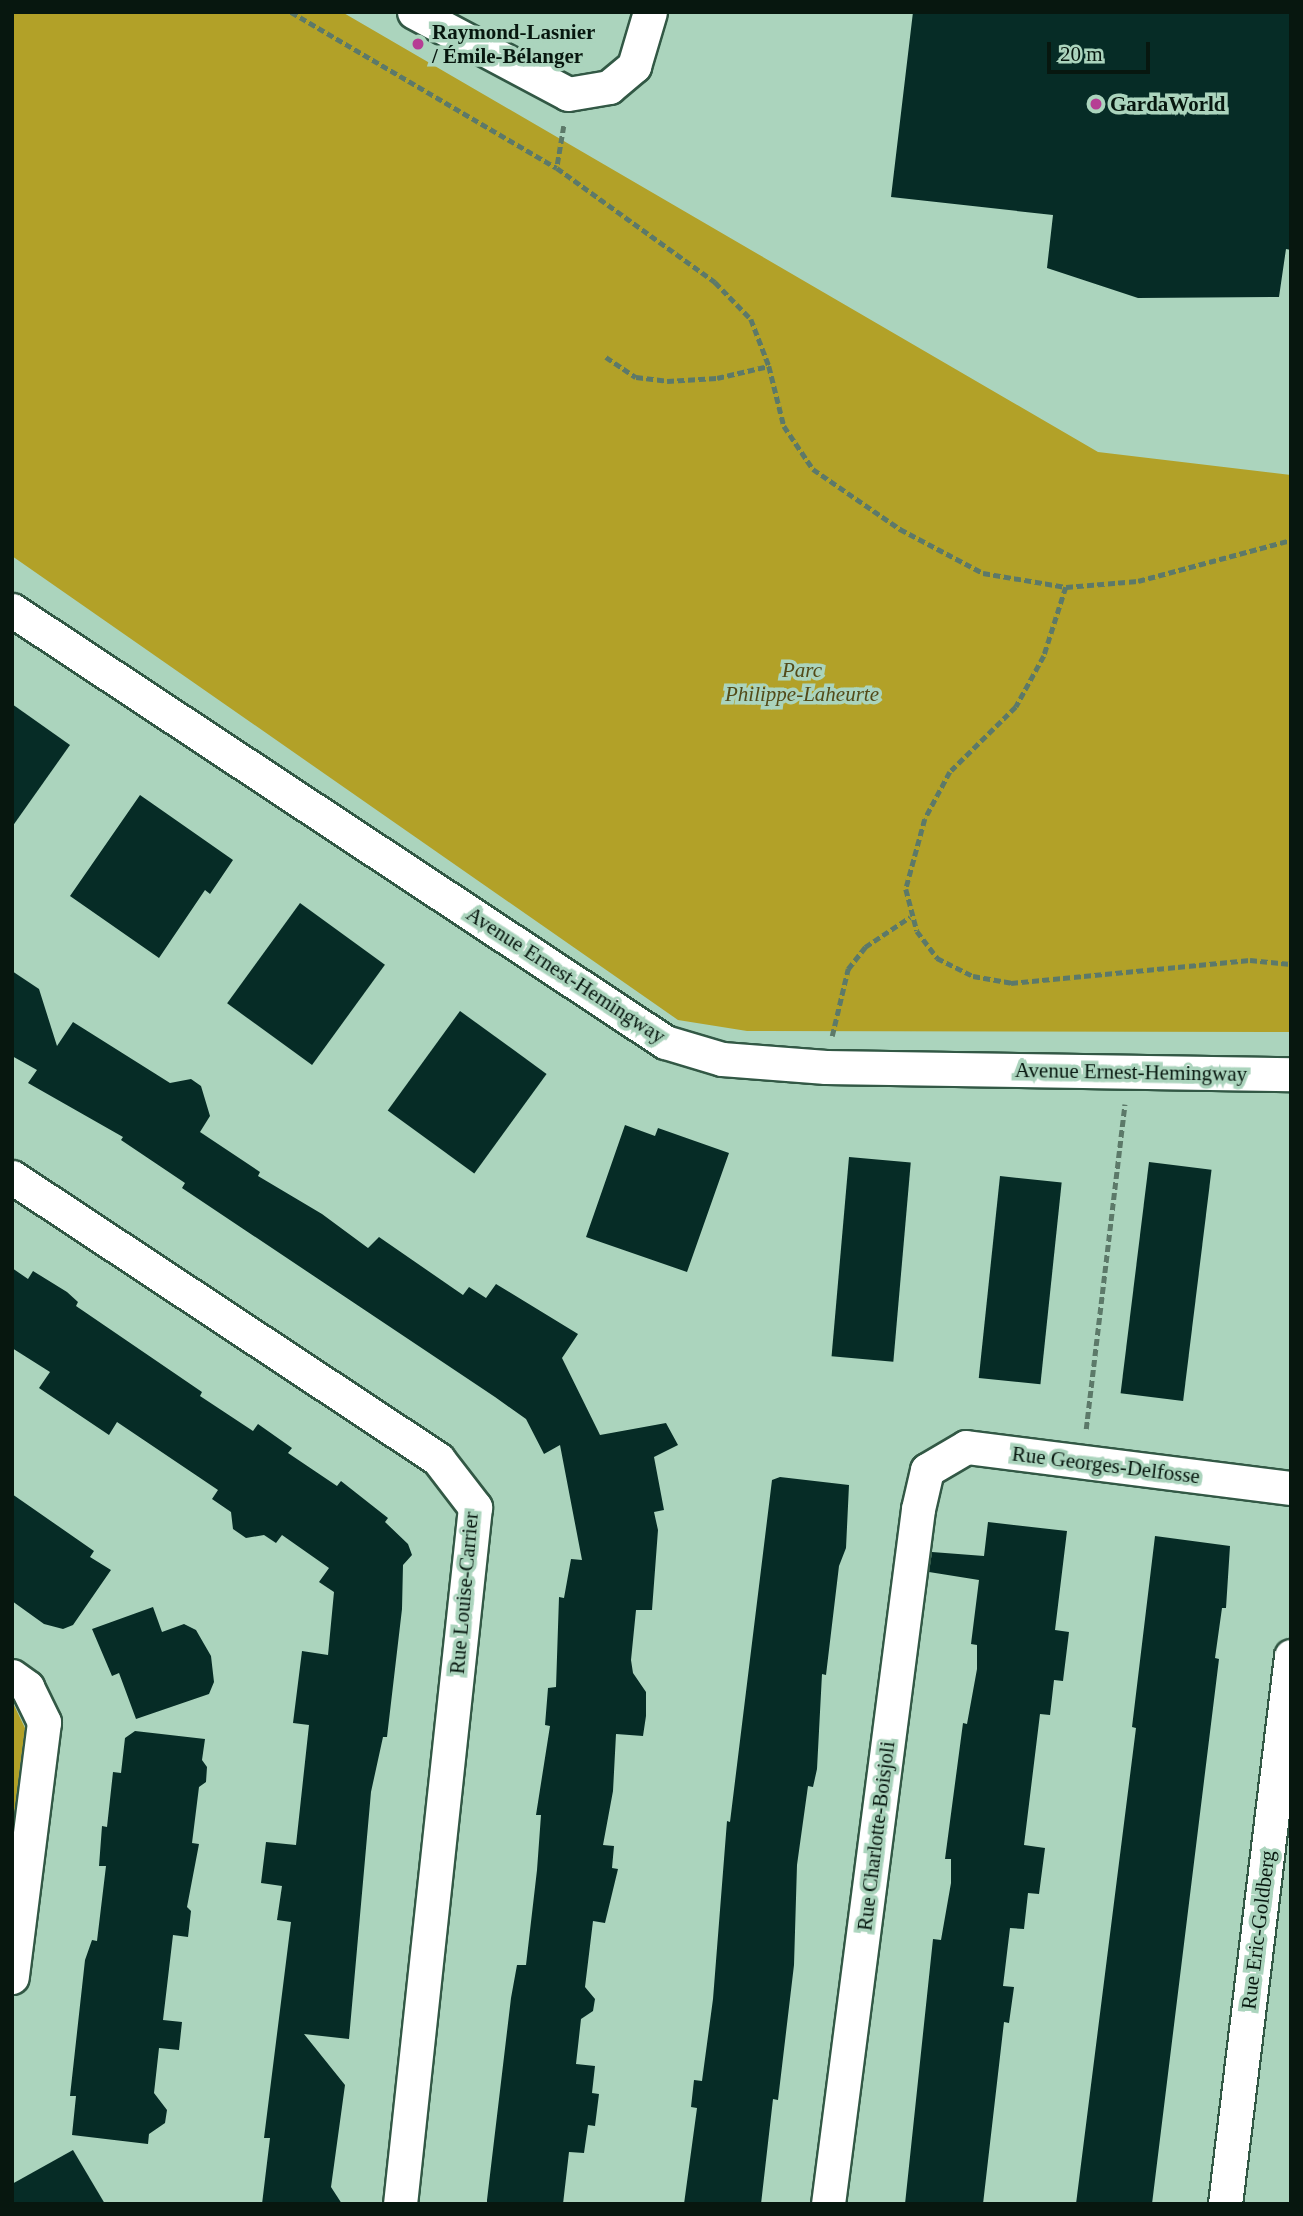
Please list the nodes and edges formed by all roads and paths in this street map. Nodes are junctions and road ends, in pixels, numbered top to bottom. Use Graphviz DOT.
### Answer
graph roads {
  1 [pos="291,12"];
  2 [pos="414,12"];
  3 [pos="650,12"];
  4 [pos="568,94"];
  5 [pos="557,168"];
  6 [pos="606,357"];
  7 [pos="769,366"];
  8 [pos="1291,540"];
  9 [pos="1066,587"];
  10 [pos="12,610"];
  11 [pos="911,917"];
  12 [pos="1291,964"];
  13 [pos="826,1068"];
  14 [pos="1129,1072"];
  15 [pos="1291,1074"];
  16 [pos="12,1177"];
  17 [pos="1087,1424"];
  18 [pos="927,1470"];
  19 [pos="1291,1488"];
  20 [pos="1291,1656"];
  21 [pos="12,1676"];
  22 [pos="12,1977"];
  23 [pos="400,2204"];
  24 [pos="828,2204"];
  25 [pos="1225,2204"];
  1 -- 5 [label="path"];
  2 -- 4 [label="street"];
  3 -- 4 [label="street"];
  4 -- 5 [label="path"];
  5 -- 7 [label="path"];
  6 -- 7 [label="path"];
  7 -- 9 [label="path"];
  8 -- 9 [label="path"];
  9 -- 11 [label="path"];
  10 -- 13 [label="street, Avenue Ernest-Hemingway"];
  11 -- 12 [label="path"];
  11 -- 13 [label="path"];
  13 -- 14 [label="street, Avenue Ernest-Hemingway"];
  14 -- 15 [label="street, Avenue Ernest-Hemingway"];
  14 -- 17 [label="path"];
  16 -- 23 [label="street, Rue Louise-Carrier"];
  18 -- 19 [label="street, Rue Georges-Delfosse"];
  18 -- 24 [label="street, Rue Charlotte-Boisjoli"];
  20 -- 25 [label="street, Rue Eric-Goldberg"];
  21 -- 22 [label="street"];
}
